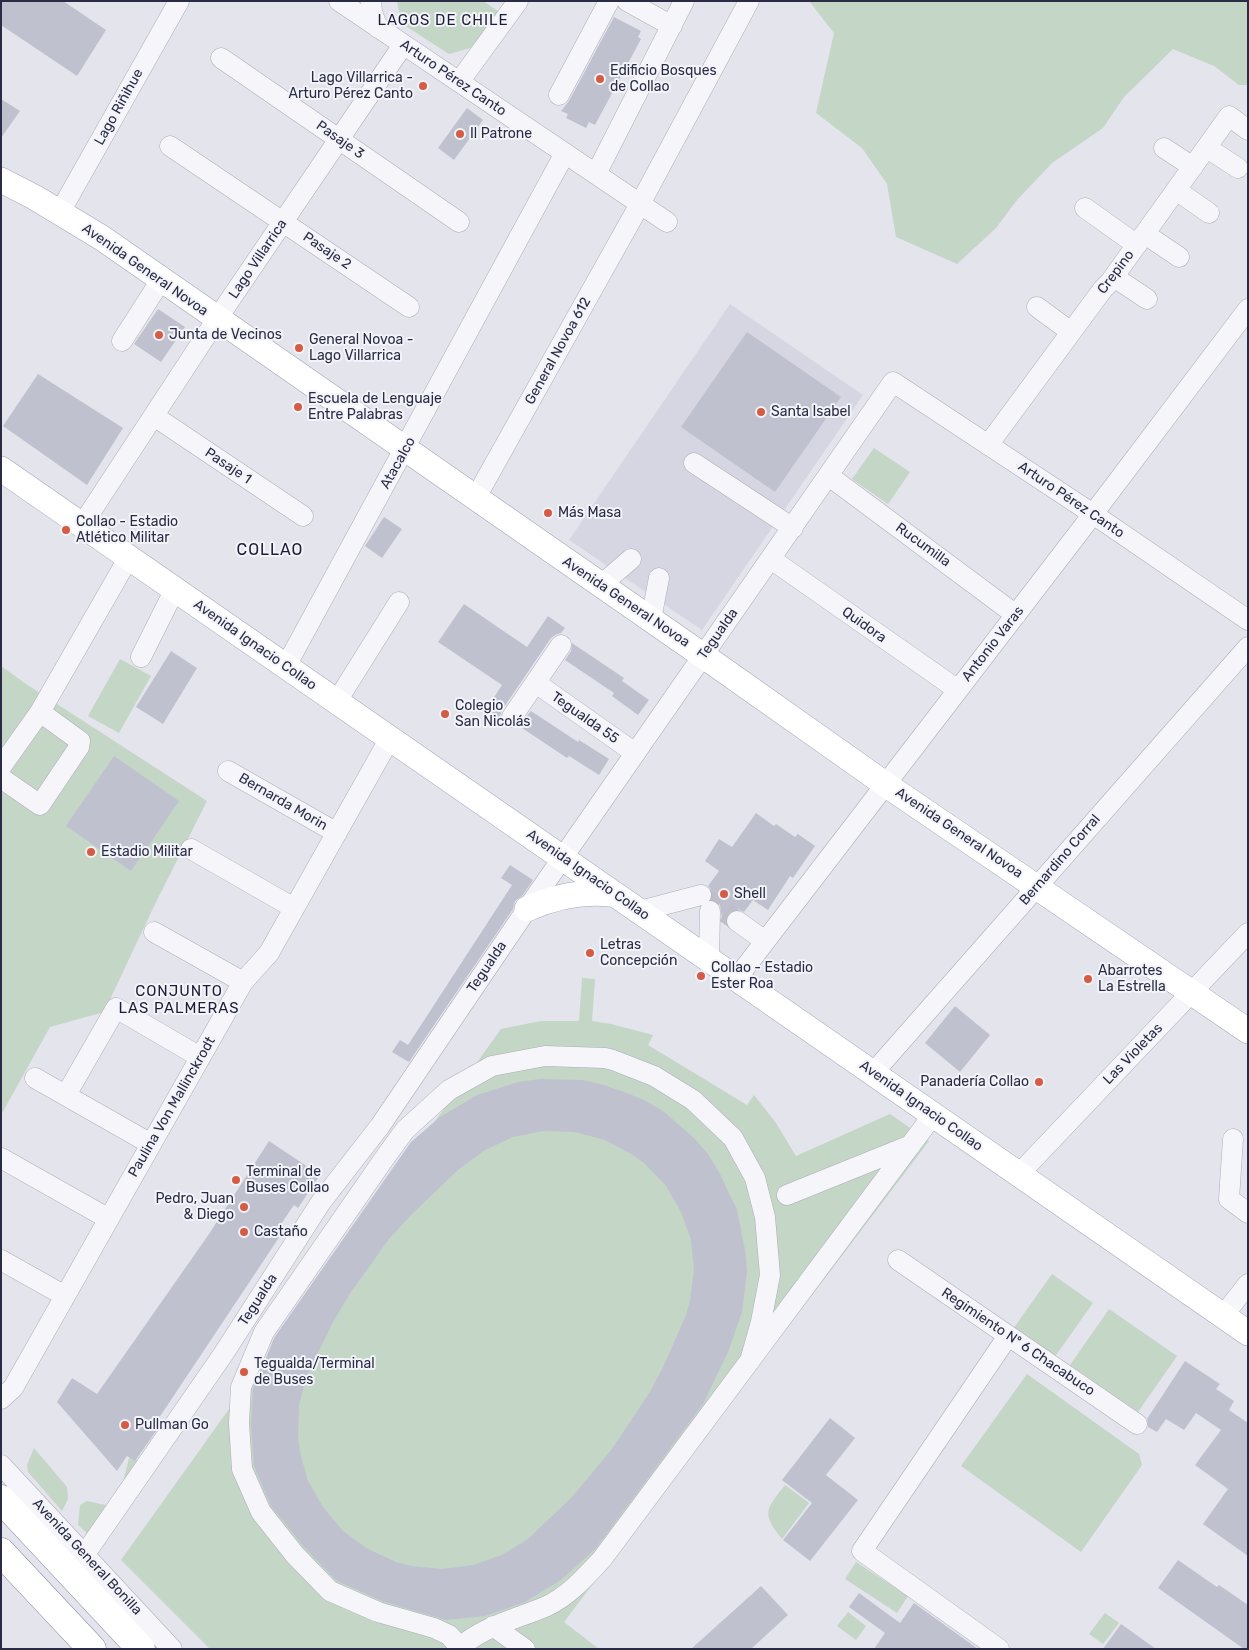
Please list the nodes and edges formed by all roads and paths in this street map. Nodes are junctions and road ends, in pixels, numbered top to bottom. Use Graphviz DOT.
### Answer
graph roads {
  1 [pos="179,1"];
  2 [pos="371,1"];
  3 [pos="609,1"];
  4 [pos="627,1"];
  5 [pos="684,1"];
  6 [pos="749,1"];
  7 [pos="350,4"];
  8 [pos="511,4"];
  9 [pos="672,26"];
  10 [pos="378,28"];
  11 [pos="403,45"];
  12 [pos="221,58"];
  13 [pos="459,82"];
  14 [pos="558,95"];
  15 [pos="1248,130"];
  16 [pos="339,139"];
  17 [pos="170,146"];
  18 [pos="1164,148"];
  19 [pos="1207,148"];
  20 [pos="565,153"];
  21 [pos="1193,167"];
  22 [pos="1238,168"];
  23 [pos="596,174"];
  24 [pos="1,180"];
  25 [pos="1176,190"];
  26 [pos="640,204"];
  27 [pos="1086,208"];
  28 [pos="60,212"];
  29 [pos="1209,212"];
  30 [pos="283,222"];
  31 [pos="459,222"];
  32 [pos="666,222"];
  33 [pos="1141,239"];
  34 [pos="1179,257"];
  35 [pos="1114,277"];
  36 [pos="161,280"];
  37 [pos="1146,299"];
  38 [pos="409,306"];
  39 [pos="1037,307"];
  40 [pos="1248,308"];
  41 [pos="217,319"];
  42 [pos="1071,332"];
  43 [pos="122,341"];
  44 [pos="893,382"];
  45 [pos="154,416"];
  46 [pos="988,445"];
  47 [pos="405,450"];
  48 [pos="694,463"];
  49 [pos="1,469"];
  50 [pos="829,476"];
  51 [pos="475,498"];
  52 [pos="1093,514"];
  53 [pos="303,516"];
  54 [pos="82,525"];
  55 [pos="793,528"];
  56 [pos="129,558"];
  57 [pos="631,559"];
  58 [pos="771,560"];
  59 [pos="659,578"];
  60 [pos="601,585"];
  61 [pos="175,589"];
  62 [pos="400,602"];
  63 [pos="1016,614"];
  64 [pos="650,619"];
  65 [pos="1248,620"];
  66 [pos="561,645"];
  67 [pos="1248,647"];
  68 [pos="703,655"];
  69 [pos="141,657"];
  70 [pos="286,666"];
  71 [pos="536,682"];
  72 [pos="958,690"];
  73 [pos="337,701"];
  74 [pos="40,712"];
  75 [pos="512,717"];
  76 [pos="390,738"];
  77 [pos="635,753"];
  78 [pos="1,767"];
  79 [pos="228,772"];
  80 [pos="1,778"];
  81 [pos="886,784"];
  82 [pos="337,833"];
  83 [pos="191,850"];
  84 [pos="563,858"];
  85 [pos="1037,886"];
  86 [pos="616,894"];
  87 [pos="294,908"];
  88 [pos="527,908"];
  89 [pos="640,911"];
  90 [pos="737,921"];
  91 [pos="154,932"];
  92 [pos="1248,933"];
  93 [pos="765,941"];
  94 [pos="708,958"];
  95 [pos="736,978"];
  96 [pos="243,982"];
  97 [pos="1192,992"];
  98 [pos="1248,1031"];
  99 [pos="200,1057"];
  100 [pos="873,1073"];
  101 [pos="35,1078"];
  102 [pos="66,1095"];
  103 [pos="934,1115"];
  104 [pos="1233,1139"];
  105 [pos="151,1144"];
  106 [pos="911,1145"];
  107 [pos="1,1158"];
  108 [pos="1019,1174"];
  109 [pos="787,1195"];
  110 [pos="1248,1213"];
  111 [pos="109,1219"];
  112 [pos="1,1260"];
  113 [pos="898,1260"];
  114 [pos="1248,1284"];
  115 [pos="65,1296"];
  116 [pos="1223,1316"];
  117 [pos="1248,1333"];
  118 [pos="1008,1336"];
  119 [pos="750,1361"];
  120 [pos="1,1398"];
  121 [pos="1137,1424"];
  122 [pos="1,1465"];
  123 [pos="1,1500"];
  124 [pos="1,1552"];
  125 [pos="85,1554"];
  126 [pos="493,1626"];
  127 [pos="459,1648"];
  128 [pos="92,1649"];
  129 [pos="141,1649"];
  130 [pos="172,1649"];
  131 [pos="525,1649"];
  132 [pos="999,1649"];
  1 -- 28 [label="street, Lago Riñihue"];
  2 -- 10 [label="street"];
  3 -- 14 [label="street"];
  4 -- 9 [label="street"];
  5 -- 9 [label="street"];
  6 -- 26 [label="street, General Novoa 612"];
  7 -- 10 [label="street, Arturo Pérez Canto"];
  8 -- 13 [label="street"];
  9 -- 23 [label="street"];
  10 -- 11 [label="street, Arturo Pérez Canto"];
  11 -- 13 [label="street, Arturo Pérez Canto"];
  11 -- 16 [label="street, Lago Villarrica"];
  12 -- 16 [label="street, Pasaje 3"];
  13 -- 20 [label="street, Arturo Pérez Canto"];
  15 -- 19 [label="street, Crepino"];
  16 -- 30 [label="street, Lago Villarrica"];
  16 -- 31 [label="street, Pasaje 3"];
  17 -- 30 [label="street, Pasaje 2"];
  18 -- 21 [label="street"];
  19 -- 21 [label="street, Crepino"];
  19 -- 22 [label="street"];
  20 -- 23 [label="street, Arturo Pérez Canto"];
  20 -- 47 [label="street, Atacalco"];
  21 -- 25 [label="street, Crepino"];
  23 -- 26 [label="street, Arturo Pérez Canto"];
  24 -- 28 [label="main road, Avenida General Novoa"];
  25 -- 29 [label="street"];
  25 -- 33 [label="street, Crepino"];
  26 -- 32 [label="street, Arturo Pérez Canto"];
  26 -- 51 [label="street, General Novoa 612"];
  27 -- 33 [label="street"];
  28 -- 36 [label="main road, Avenida General Novoa"];
  30 -- 38 [label="street, Pasaje 2"];
  30 -- 41 [label="street, Lago Villarrica"];
  33 -- 34 [label="street"];
  33 -- 35 [label="street, Crepino"];
  35 -- 37 [label="street"];
  35 -- 42 [label="street, Crepino"];
  36 -- 41 [label="main road, Avenida General Novoa"];
  36 -- 43 [label="street"];
  39 -- 42 [label="street"];
  40 -- 52 [label="street, Antonio Varas"];
  41 -- 45 [label="street, Lago Villarrica"];
  41 -- 47 [label="main road, Avenida General Novoa"];
  42 -- 46 [label="street, Crepino"];
  44 -- 46 [label="street, Arturo Pérez Canto"];
  44 -- 50 [label="street, Tegualda"];
  45 -- 53 [label="street, Pasaje 1"];
  45 -- 54 [label="street, Lago Villarrica"];
  46 -- 52 [label="street, Arturo Pérez Canto"];
  47 -- 51 [label="main road, Avenida General Novoa"];
  47 -- 70 [label="street, Atacalco"];
  48 -- 55 [label="street"];
  49 -- 54 [label="main road, Avenida Ignacio Collao"];
  50 -- 55 [label="street, Tegualda"];
  50 -- 63 [label="street, Rucumilla"];
  51 -- 60 [label="main road, Avenida General Novoa"];
  52 -- 63 [label="street, Antonio Varas"];
  52 -- 65 [label="street, Arturo Pérez Canto"];
  54 -- 56 [label="main road, Avenida Ignacio Collao"];
  55 -- 58 [label="street, Tegualda"];
  56 -- 61 [label="main road, Avenida Ignacio Collao"];
  56 -- 74 [label="street"];
  57 -- 60 [label="street"];
  58 -- 68 [label="street, Tegualda"];
  58 -- 72 [label="street, Quidora"];
  59 -- 64 [label="street"];
  60 -- 64 [label="main road, Avenida General Novoa"];
  61 -- 69 [label="street"];
  61 -- 70 [label="main road, Avenida Ignacio Collao"];
  62 -- 73 [label="street"];
  63 -- 72 [label="street, Antonio Varas"];
  64 -- 68 [label="main road, Avenida General Novoa"];
  66 -- 71 [label="street"];
  67 -- 85 [label="street, Bernardino Corral"];
  68 -- 77 [label="street, Tegualda"];
  68 -- 81 [label="main road, Avenida General Novoa"];
  70 -- 73 [label="main road, Avenida Ignacio Collao"];
  71 -- 75 [label="street"];
  71 -- 77 [label="street, Tegualda 55"];
  72 -- 81 [label="street, Antonio Varas"];
  73 -- 76 [label="main road, Avenida Ignacio Collao"];
  74 -- 78 [label="street"];
  74 -- 80 [label="street"];
  76 -- 82 [label="street, Paulina Von Mallinckrodt"];
  76 -- 84 [label="main road, Avenida Ignacio Collao"];
  77 -- 84 [label="street, Tegualda"];
  79 -- 82 [label="street, Bernarda Morin"];
  81 -- 85 [label="main road, Avenida General Novoa"];
  81 -- 93 [label="street, Antonio Varas"];
  82 -- 87 [label="street, Paulina Von Mallinckrodt"];
  83 -- 87 [label="street"];
  84 -- 86 [label="main road, Avenida Ignacio Collao"];
  84 -- 88 [label="street, Tegualda"];
  85 -- 97 [label="main road, Avenida General Novoa"];
  85 -- 100 [label="street, Bernardino Corral"];
  86 -- 88 [label="main road"];
  86 -- 89 [label="main road, Avenida Ignacio Collao"];
  87 -- 96 [label="street, Paulina Von Mallinckrodt"];
  88 -- 125 [label="street, Tegualda"];
  89 -- 94 [label="main road, Avenida Ignacio Collao"];
  89 -- 94 [label="street"];
  90 -- 93 [label="street"];
  91 -- 96 [label="street"];
  92 -- 97 [label="street, Las Violetas"];
  93 -- 95 [label="street, Antonio Varas"];
  94 -- 95 [label="main road, Avenida Ignacio Collao"];
  95 -- 100 [label="main road, Avenida Ignacio Collao"];
  96 -- 99 [label="street, Paulina Von Mallinckrodt"];
  97 -- 98 [label="main road, Avenida General Novoa"];
  97 -- 108 [label="street, Las Violetas"];
  99 -- 102 [label="street"];
  99 -- 105 [label="street, Paulina Von Mallinckrodt"];
  100 -- 103 [label="main road, Avenida Ignacio Collao"];
  101 -- 102 [label="street"];
  102 -- 105 [label="street"];
  103 -- 106 [label="street"];
  103 -- 108 [label="main road, Avenida Ignacio Collao"];
  104 -- 110 [label="street"];
  105 -- 111 [label="street, Paulina Von Mallinckrodt"];
  106 -- 109 [label="street"];
  106 -- 119 [label="street"];
  107 -- 111 [label="street"];
  108 -- 116 [label="main road, Avenida Ignacio Collao"];
  111 -- 115 [label="street, Paulina Von Mallinckrodt"];
  112 -- 115 [label="street"];
  113 -- 118 [label="street, Regimiento Nº 6 Chacabuco"];
  114 -- 116 [label="street"];
  115 -- 120 [label="street, Paulina Von Mallinckrodt"];
  116 -- 117 [label="main road, Avenida Ignacio Collao"];
  118 -- 121 [label="street, Regimiento Nº 6 Chacabuco"];
  118 -- 132 [label="street"];
  119 -- 126 [label="street"];
  119 -- 127 [label="street"];
  122 -- 125 [label="street, Avenida General Bonilla"];
  123 -- 129 [label="highway"];
  124 -- 128 [label="highway"];
  125 -- 130 [label="street, Avenida General Bonilla"];
  126 -- 127 [label="street"];
  126 -- 131 [label="street"];
}
